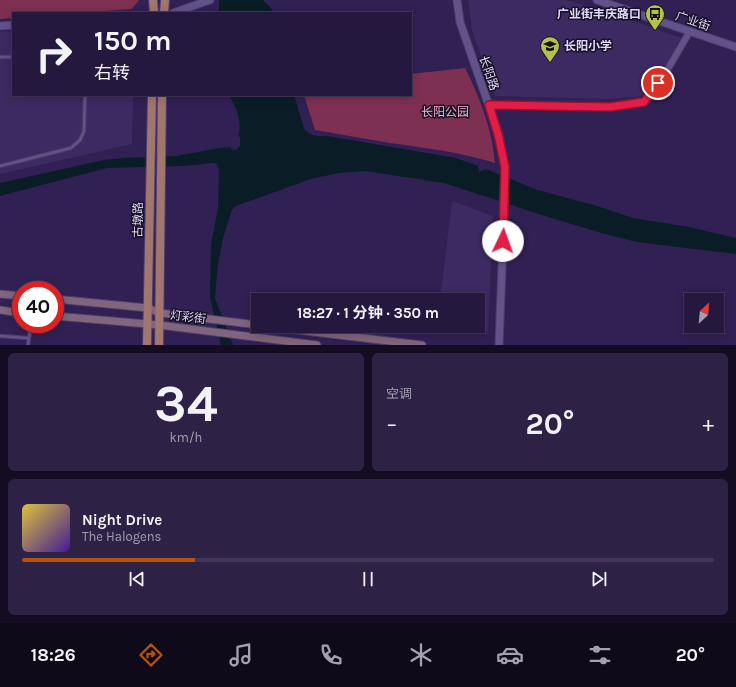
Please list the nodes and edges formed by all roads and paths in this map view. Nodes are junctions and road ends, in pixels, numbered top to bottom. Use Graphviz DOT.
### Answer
graph roads {
  1 [pos="153,0"];
  2 [pos="165,0"];
  3 [pos="210,0"];
  4 [pos="457,0"];
  5 [pos="597,0"];
  6 [pos="154,12"];
  7 [pos="164,12"];
  8 [pos="176,12"];
  9 [pos="12,25"];
  10 [pos="0,26"];
  11 [pos="690,31"];
  12 [pos="736,47"];
  13 [pos="0,57"];
  14 [pos="12,57"];
  15 [pos="84,96"];
  16 [pos="152,96"];
  17 [pos="162,96"];
  18 [pos="489,105"];
  19 [pos="0,166"];
  20 [pos="0,294"];
  21 [pos="12,295"];
  22 [pos="64,300"];
  23 [pos="148,308"];
  24 [pos="0,310"];
  25 [pos="12,311"];
  26 [pos="160,314"];
  27 [pos="64,317"];
  28 [pos="148,324"];
  29 [pos="251,324"];
  30 [pos="160,325"];
  31 [pos="29,333"];
  32 [pos="322,333"];
  33 [pos="0,336"];
  34 [pos="28,338"];
  35 [pos="28,345"];
  36 [pos="147,345"];
  37 [pos="159,345"];
  38 [pos="317,345"];
  39 [pos="422,345"];
  40 [pos="499,345"];
  1 -- 6 [label="main road"];
  2 -- 7 [label="main road"];
  3 -- 8 [label="street"];
  4 -- 18 [label="street, 长阳路"];
  5 -- 11 [label="street, 广业街"];
  9 -- 10 [label="street"];
  11 -- 12 [label="street, 广业街"];
  11 -- 18 [label="street"];
  13 -- 14 [label="lane"];
  15 -- 19 [label="lane"];
  16 -- 23 [label="main road, 古墩路"];
  17 -- 26 [label="main road, 古墩路"];
  18 -- 40 [label="street, 长阳路"];
  20 -- 21 [label="main road"];
  22 -- 23 [label="main road, 灯彩街"];
  23 -- 26 [label="main road, 灯彩街"];
  23 -- 28 [label="main road, 古墩路"];
  24 -- 25 [label="main road"];
  26 -- 29 [label="main road, 灯彩街"];
  26 -- 30 [label="main road, 古墩路"];
  27 -- 28 [label="main road, 灯彩街"];
  28 -- 30 [label="main road, 灯彩街"];
  28 -- 36 [label="main road, 古墩路"];
  30 -- 37 [label="main road, 古墩路"];
  30 -- 38 [label="main road, 灯彩街"];
  31 -- 34 [label="lane"];
  32 -- 39 [label="main road"];
  33 -- 34 [label="lane"];
  34 -- 35 [label="lane"];
}
